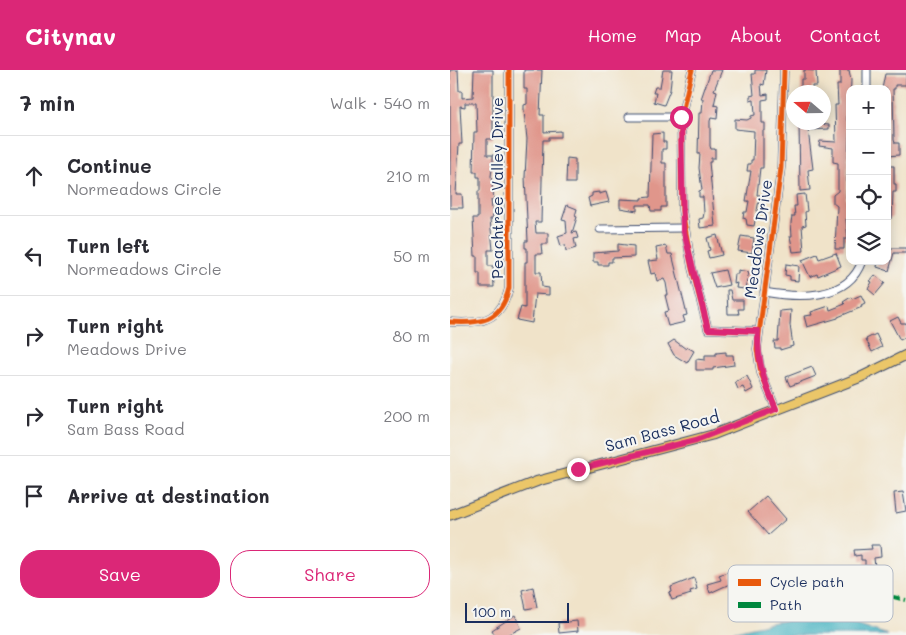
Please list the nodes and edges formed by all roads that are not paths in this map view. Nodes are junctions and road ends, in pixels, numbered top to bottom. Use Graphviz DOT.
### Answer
graph roads {
  1 [pos="509,70"];
  2 [pos="692,70"];
  3 [pos="784,70"];
  4 [pos="867,70"];
  5 [pos="866,85"];
  6 [pos="629,117"];
  7 [pos="681,117"];
  8 [pos="683,228"];
  9 [pos="600,229"];
  10 [pos="860,265"];
  11 [pos="764,292"];
  12 [pos="450,322"];
  13 [pos="758,331"];
  14 [pos="906,355"];
  15 [pos="776,409"];
  16 [pos="450,515"];
  1 -- 12 [label="street, Peachtree Valley Drive"];
  2 -- 7 [label="street"];
  3 -- 11 [label="street, Meadows Drive"];
  4 -- 5 [label="street"];
  6 -- 7 [label="street"];
  7 -- 8 [label="street"];
  8 -- 9 [label="street"];
  8 -- 13 [label="street"];
  10 -- 11 [label="street"];
  11 -- 13 [label="street, Meadows Drive"];
  13 -- 15 [label="street, Meadows Drive"];
  14 -- 15 [label="main road, Sam Bass Road"];
  15 -- 16 [label="main road, Sam Bass Road"];
}
